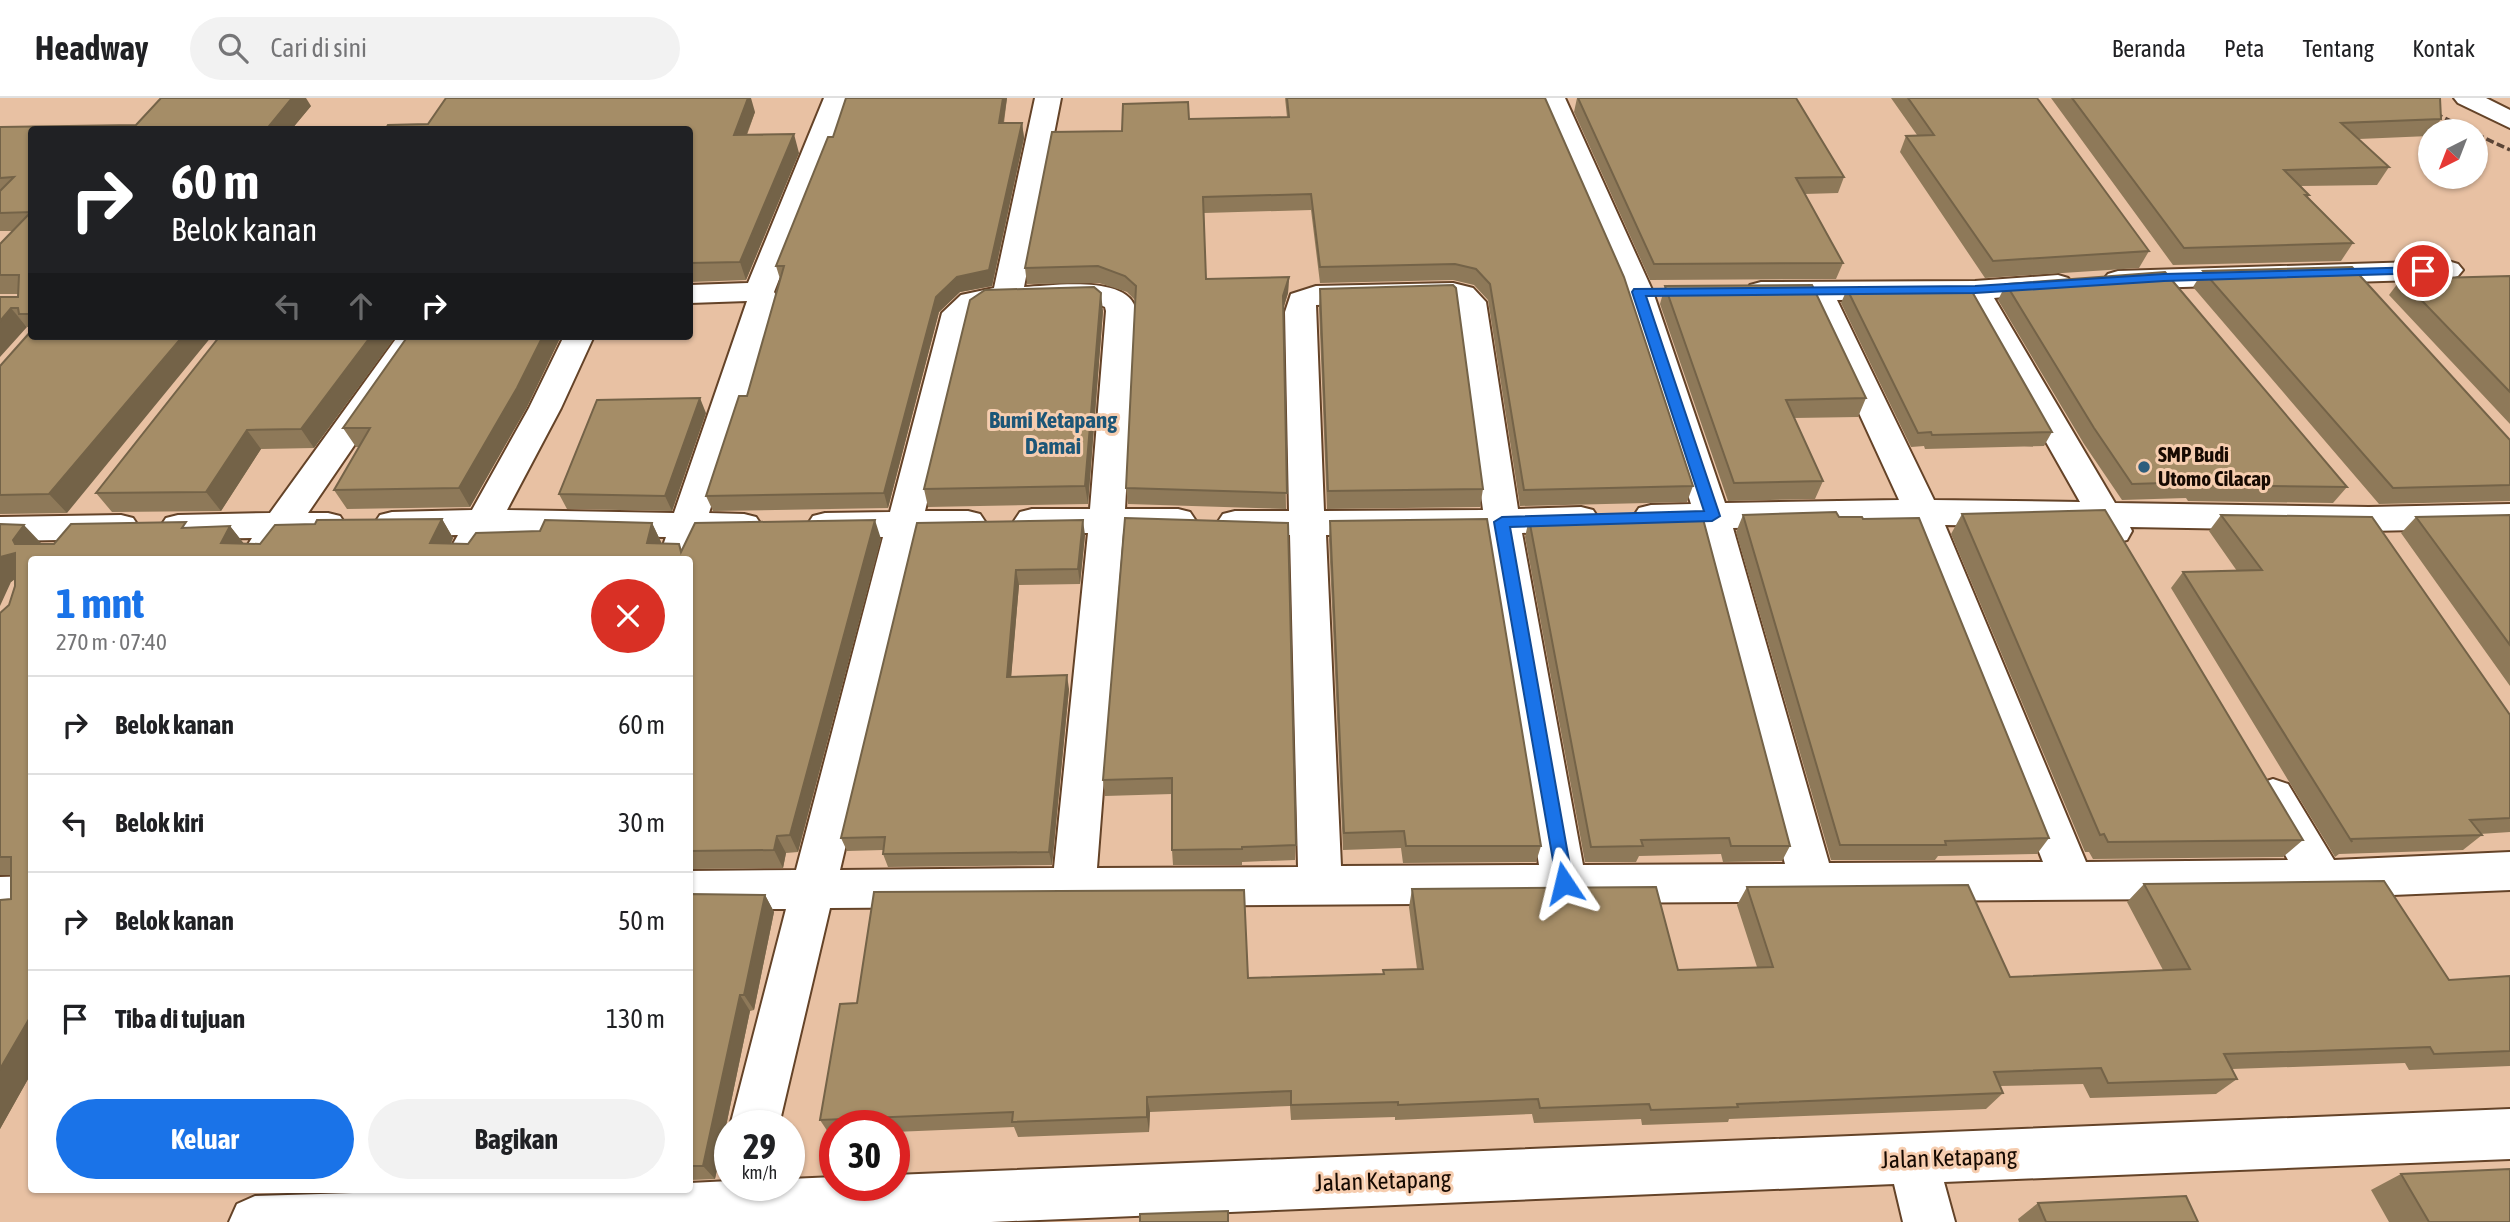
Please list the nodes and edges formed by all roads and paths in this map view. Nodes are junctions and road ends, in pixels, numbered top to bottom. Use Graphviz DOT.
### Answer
graph roads {
  1 [pos="837,98"];
  2 [pos="1048,98"];
  3 [pos="1552,98"];
  4 [pos="2467,98"];
  5 [pos="2510,120"];
  6 [pos="2140,244"];
  7 [pos="2448,270"];
  8 [pos="2348,272"];
  9 [pos="2164,277"];
  10 [pos="1818,290"];
  11 [pos="1975,290"];
  12 [pos="1735,291"];
  13 [pos="759,293"];
  14 [pos="693,294"];
  15 [pos="1008,294"];
  16 [pos="2375,301"];
  17 [pos="2191,309"];
  18 [pos="411,340"];
  19 [pos="577,340"];
  20 [pos="2342,487"];
  21 [pos="102,495"];
  22 [pos="1922,512"];
  23 [pos="2104,513"];
  24 [pos="1712,516"];
  25 [pos="2510,516"];
  26 [pos="1107,519"];
  27 [pos="2369,519"];
  28 [pos="482,522"];
  29 [pos="1502,522"];
  30 [pos="903,524"];
  31 [pos="1308,525"];
  32 [pos="279,526"];
  33 [pos="77,527"];
  34 [pos="687,527"];
  35 [pos="0,529"];
  36 [pos="2392,552"];
  37 [pos="55,556"];
  38 [pos="259,556"];
  39 [pos="464,556"];
  40 [pos="677,556"];
  41 [pos="2132,560"];
  42 [pos="2251,761"];
  43 [pos="2510,871"];
  44 [pos="2322,878"];
  45 [pos="2072,880"];
  46 [pos="1812,881"];
  47 [pos="1564,883"];
  48 [pos="1320,886"];
  49 [pos="1074,887"];
  50 [pos="814,889"];
  51 [pos="693,890"];
  52 [pos="28,895"];
  53 [pos="0,896"];
  54 [pos="758,1110"];
  55 [pos="2505,1143"];
  56 [pos="1913,1160"];
  57 [pos="805,1194"];
  58 [pos="714,1197"];
  59 [pos="256,1222"];
  60 [pos="1929,1222"];
  1 -- 13 [label="street"];
  2 -- 15 [label="street"];
  3 -- 24 [label="street"];
  4 -- 5 [label="street"];
  6 -- 9 [label="street"];
  7 -- 8 [label="street"];
  8 -- 9 [label="street"];
  8 -- 16 [label="street"];
  9 -- 11 [label="street"];
  9 -- 17 [label="street"];
  10 -- 11 [label="street"];
  10 -- 12 [label="street"];
  10 -- 22 [label="street"];
  11 -- 23 [label="street"];
  13 -- 14 [label="street"];
  13 -- 34 [label="street"];
  15 -- 26 [label="street"];
  15 -- 30 [label="street"];
  18 -- 32 [label="street"];
  19 -- 28 [label="street"];
  20 -- 27 [label="street"];
  21 -- 33 [label="street"];
  22 -- 23 [label="street"];
  22 -- 24 [label="street"];
  22 -- 45 [label="street"];
  23 -- 27 [label="street"];
  23 -- 41 [label="street"];
  24 -- 29 [label="street"];
  24 -- 46 [label="street"];
  25 -- 27 [label="street"];
  26 -- 30 [label="street"];
  26 -- 31 [label="street"];
  26 -- 49 [label="street"];
  27 -- 36 [label="street"];
  28 -- 32 [label="street"];
  28 -- 34 [label="street"];
  28 -- 39 [label="street"];
  29 -- 31 [label="street"];
  29 -- 31 [label="street"];
  29 -- 47 [label="street"];
  30 -- 34 [label="street"];
  30 -- 50 [label="street"];
  31 -- 48 [label="street"];
  32 -- 33 [label="street"];
  32 -- 38 [label="street"];
  33 -- 35 [label="street"];
  33 -- 37 [label="street"];
  34 -- 40 [label="street"];
  42 -- 44 [label="street"];
  43 -- 44 [label="street"];
  44 -- 45 [label="street"];
  45 -- 46 [label="street"];
  46 -- 47 [label="street"];
  47 -- 48 [label="street"];
  48 -- 49 [label="street"];
  49 -- 50 [label="street"];
  50 -- 51 [label="street"];
  50 -- 54 [label="street"];
  52 -- 53 [label="street"];
  55 -- 56 [label="street, Jalan Ketapang"];
  56 -- 57 [label="street, Jalan Ketapang"];
  56 -- 60 [label="street"];
  58 -- 59 [label="street, Jalan Ketapang"];
}
